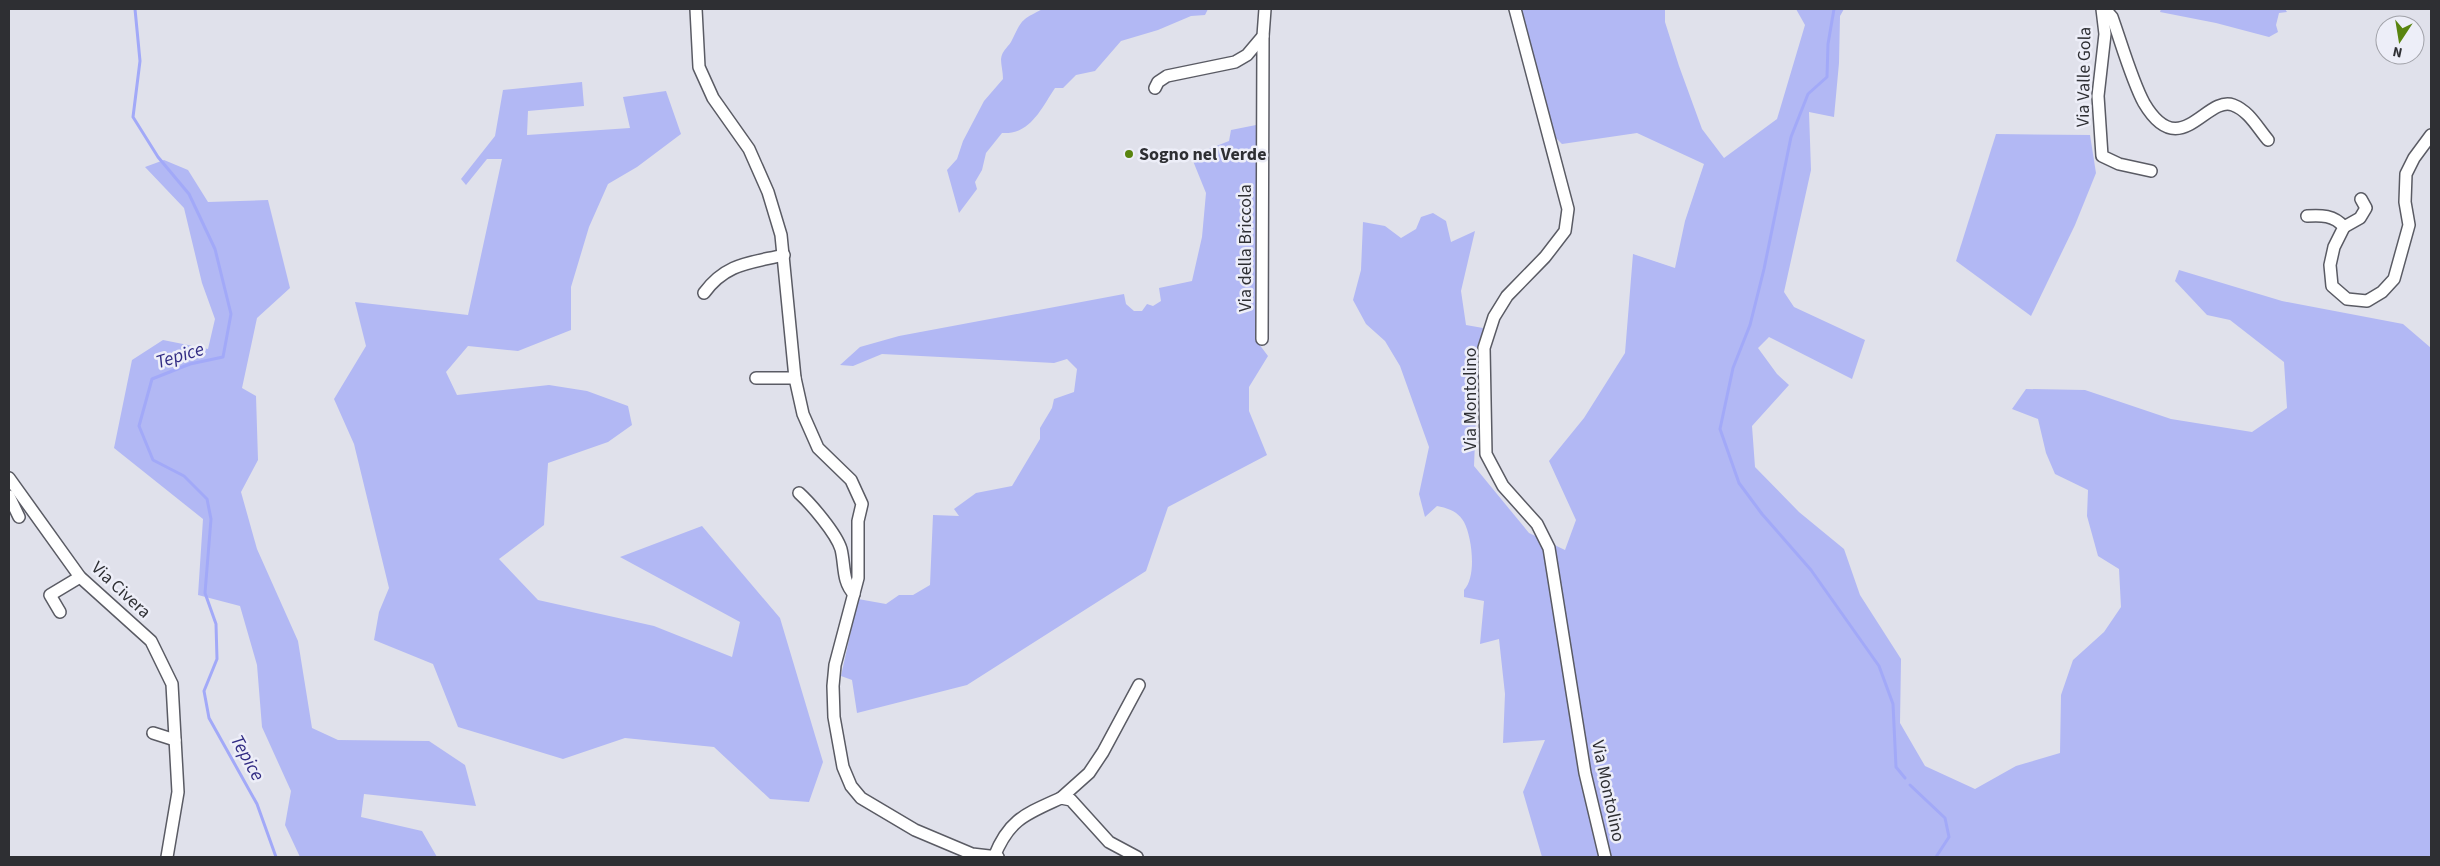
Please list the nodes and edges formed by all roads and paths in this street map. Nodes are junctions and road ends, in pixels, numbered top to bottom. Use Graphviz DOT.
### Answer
graph roads {
  1 [pos="696,9"];
  2 [pos="1265,9"];
  3 [pos="1515,9"];
  4 [pos="2104,9"];
  5 [pos="1264,36"];
  6 [pos="1155,88"];
  7 [pos="2431,135"];
  8 [pos="2268,140"];
  9 [pos="2151,170"];
  10 [pos="2361,199"];
  11 [pos="2307,216"];
  12 [pos="2344,227"];
  13 [pos="784,256"];
  14 [pos="704,293"];
  15 [pos="1262,339"];
  16 [pos="756,378"];
  17 [pos="795,378"];
  18 [pos="9,478"];
  19 [pos="799,492"];
  20 [pos="9,496"];
  21 [pos="19,517"];
  22 [pos="80,577"];
  23 [pos="854,594"];
  24 [pos="60,612"];
  25 [pos="1139,685"];
  26 [pos="153,733"];
  27 [pos="175,740"];
  28 [pos="1060,798"];
  29 [pos="167,857"];
  30 [pos="994,857"];
  31 [pos="998,857"];
  32 [pos="1137,857"];
  33 [pos="1605,857"];
  1 -- 13 [label="street"];
  2 -- 5 [label="street, Via della Briccola"];
  3 -- 33 [label="street, Via Montolino"];
  4 -- 8 [label="street"];
  4 -- 9 [label="street, Via Valle Gola"];
  5 -- 6 [label="street"];
  5 -- 15 [label="street, Via della Briccola"];
  7 -- 12 [label="street"];
  10 -- 12 [label="street"];
  11 -- 12 [label="street"];
  13 -- 14 [label="street"];
  13 -- 17 [label="street"];
  16 -- 17 [label="street"];
  17 -- 23 [label="street"];
  18 -- 22 [label="street, Via Civera"];
  19 -- 23 [label="street"];
  20 -- 21 [label="street"];
  22 -- 24 [label="street"];
  22 -- 27 [label="street, Via Civera"];
  23 -- 30 [label="street"];
  25 -- 28 [label="street"];
  26 -- 27 [label="street"];
  27 -- 29 [label="street, Via Civera"];
  28 -- 30 [label="street"];
  28 -- 32 [label="street"];
  30 -- 31 [label="street"];
}
